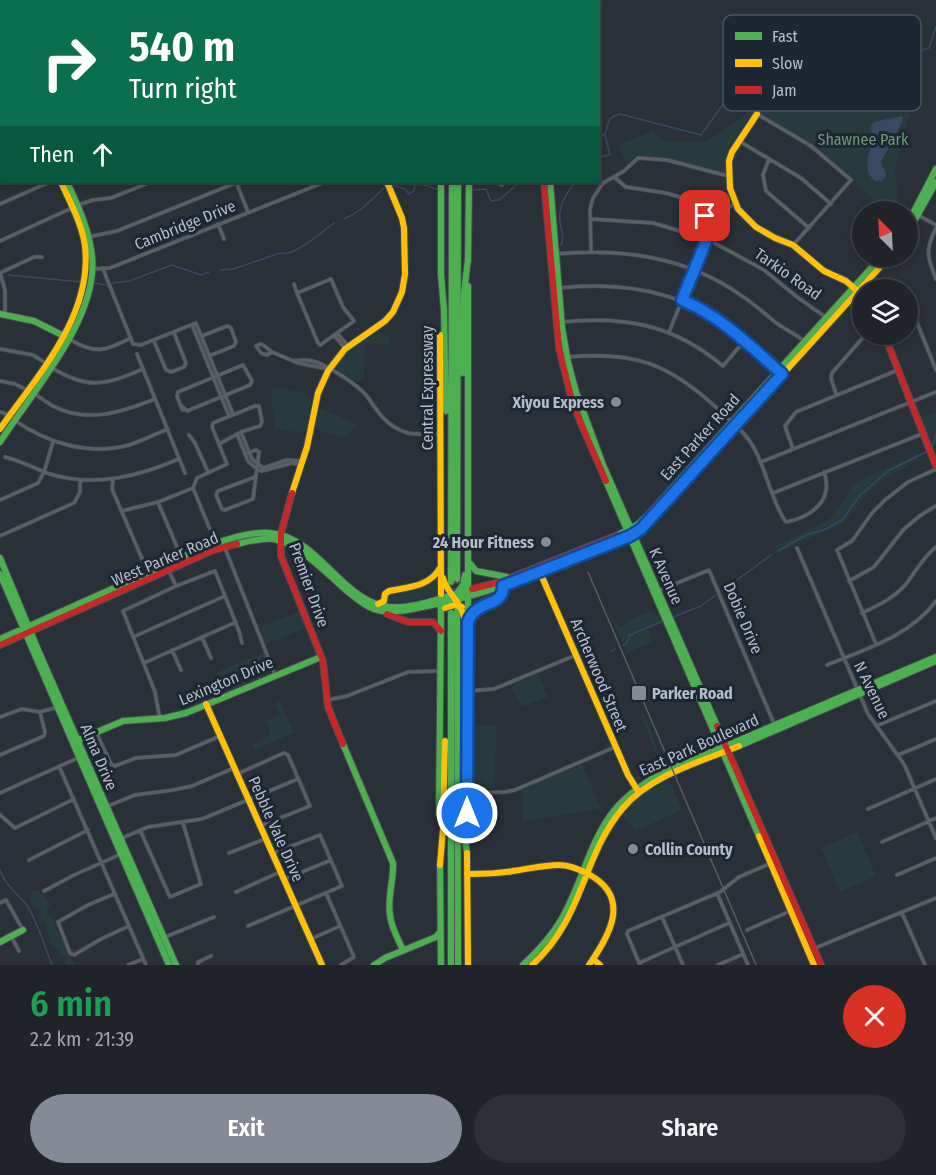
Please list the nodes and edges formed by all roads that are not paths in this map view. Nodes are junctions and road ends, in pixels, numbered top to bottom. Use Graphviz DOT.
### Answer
graph roads {
  1 [pos="757,114"];
  2 [pos="739,141"];
  3 [pos="769,159"];
  4 [pos="936,169"];
  5 [pos="728,176"];
  6 [pos="614,177"];
  7 [pos="936,182"];
  8 [pos="48,183"];
  9 [pos="62,183"];
  10 [pos="67,183"];
  11 [pos="148,183"];
  12 [pos="235,183"];
  13 [pos="237,183"];
  14 [pos="322,183"];
  15 [pos="387,183"];
  16 [pos="441,183"];
  17 [pos="452,183"];
  18 [pos="458,183"];
  19 [pos="469,183"];
  20 [pos="544,183"];
  21 [pos="550,183"];
  22 [pos="0,204"];
  23 [pos="735,204"];
  24 [pos="831,204"];
  25 [pos="75,206"];
  26 [pos="918,210"];
  27 [pos="918,211"];
  28 [pos="248,212"];
  29 [pos="918,215"];
  30 [pos="706,218"];
  31 [pos="590,219"];
  32 [pos="218,224"];
  33 [pos="936,226"];
  34 [pos="809,228"];
  35 [pos="86,237"];
  36 [pos="224,239"];
  37 [pos="707,239"];
  38 [pos="0,242"];
  39 [pos="793,245"];
  40 [pos="591,251"];
  41 [pos="553,254"];
  42 [pos="42,257"];
  43 [pos="468,259"];
  44 [pos="880,267"];
  45 [pos="89,269"];
  46 [pos="103,269"];
  47 [pos="695,270"];
  48 [pos="0,273"];
  49 [pos="441,274"];
  50 [pos="869,279"];
  51 [pos="936,279"];
  52 [pos="294,284"];
  53 [pos="852,286"];
  54 [pos="556,288"];
  55 [pos="297,293"];
  56 [pos="852,297"];
  57 [pos="682,300"];
  58 [pos="3,314"];
  59 [pos="829,319"];
  60 [pos="558,322"];
  61 [pos="918,325"];
  62 [pos="669,332"];
  63 [pos="174,333"];
  64 [pos="335,334"];
  65 [pos="65,337"];
  66 [pos="200,337"];
  67 [pos="131,338"];
  68 [pos="746,340"];
  69 [pos="154,341"];
  70 [pos="807,344"];
  71 [pos="856,345"];
  72 [pos="888,345"];
  73 [pos="347,347"];
  74 [pos="0,349"];
  75 [pos="272,352"];
  76 [pos="137,354"];
  77 [pos="208,356"];
  78 [pos="564,357"];
  79 [pos="48,365"];
  80 [pos="143,369"];
  81 [pos="328,369"];
  82 [pos="898,370"];
  83 [pos="936,370"];
  84 [pos="780,372"];
  85 [pos="215,376"];
  86 [pos="0,381"];
  87 [pos="29,391"];
  88 [pos="936,392"];
  89 [pos="836,394"];
  90 [pos="223,396"];
  91 [pos="155,399"];
  92 [pos="909,402"];
  93 [pos="458,409"];
  94 [pos="0,412"];
  95 [pos="231,415"];
  96 [pos="12,417"];
  97 [pos="734,424"];
  98 [pos="451,427"];
  99 [pos="0,429"];
  100 [pos="168,429"];
  101 [pos="239,433"];
  102 [pos="441,434"];
  103 [pos="922,434"];
  104 [pos="189,435"];
  105 [pos="52,441"];
  106 [pos="468,441"];
  107 [pos="0,442"];
  108 [pos="219,444"];
  109 [pos="793,449"];
  110 [pos="247,453"];
  111 [pos="5,457"];
  112 [pos="180,459"];
  113 [pos="761,462"];
  114 [pos="302,463"];
  115 [pos="258,468"];
  116 [pos="936,468"];
  117 [pos="44,472"];
  118 [pos="208,472"];
  119 [pos="825,472"];
  120 [pos="185,473"];
  121 [pos="255,477"];
  122 [pos="441,478"];
  123 [pos="80,479"];
  124 [pos="112,479"];
  125 [pos="193,488"];
  126 [pos="773,493"];
  127 [pos="0,500"];
  128 [pos="158,502"];
  129 [pos="936,507"];
  130 [pos="122,511"];
  131 [pos="630,532"];
  132 [pos="0,536"];
  133 [pos="280,537"];
  134 [pos="221,545"];
  135 [pos="936,547"];
  136 [pos="177,548"];
  137 [pos="796,548"];
  138 [pos="0,558"];
  139 [pos="468,560"];
  140 [pos="143,561"];
  141 [pos="440,566"];
  142 [pos="167,567"];
  143 [pos="539,569"];
  144 [pos="0,573"];
  145 [pos="513,577"];
  146 [pos="849,581"];
  147 [pos="8,584"];
  148 [pos="457,584"];
  149 [pos="502,584"];
  150 [pos="176,586"];
  151 [pos="656,592"];
  152 [pos="441,594"];
  153 [pos="225,596"];
  154 [pos="454,597"];
  155 [pos="468,599"];
  156 [pos="936,601"];
  157 [pos="379,608"];
  158 [pos="934,608"];
  159 [pos="451,609"];
  160 [pos="862,613"];
  161 [pos="236,622"];
  162 [pos="468,622"];
  163 [pos="27,630"];
  164 [pos="441,631"];
  165 [pos="133,637"];
  166 [pos="202,637"];
  167 [pos="0,639"];
  168 [pos="242,643"];
  169 [pos="876,644"];
  170 [pos="0,645"];
  171 [pos="172,650"];
  172 [pos="576,655"];
  173 [pos="321,657"];
  174 [pos="211,658"];
  175 [pos="844,658"];
  176 [pos="936,659"];
  177 [pos="143,663"];
  178 [pos="827,665"];
  179 [pos="181,670"];
  180 [pos="440,671"];
  181 [pos="276,675"];
  182 [pos="468,691"];
  183 [pos="858,692"];
  184 [pos="326,700"];
  185 [pos="936,701"];
  186 [pos="206,704"];
  187 [pos="59,706"];
  188 [pos="454,710"];
  189 [pos="40,712"];
  190 [pos="0,717"];
  191 [pos="160,718"];
  192 [pos="440,726"];
  193 [pos="876,726"];
  194 [pos="468,727"];
  195 [pos="775,728"];
  196 [pos="96,732"];
  197 [pos="220,736"];
  198 [pos="936,739"];
  199 [pos="75,741"];
  200 [pos="616,747"];
  201 [pos="724,750"];
  202 [pos="0,755"];
  203 [pos="898,755"];
  204 [pos="81,757"];
  205 [pos="59,766"];
  206 [pos="235,771"];
  207 [pos="298,779"];
  208 [pos="936,779"];
  209 [pos="915,788"];
  210 [pos="637,790"];
  211 [pos="467,792"];
  212 [pos="0,793"];
  213 [pos="74,799"];
  214 [pos="248,800"];
  215 [pos="104,808"];
  216 [pos="868,809"];
  217 [pos="0,815"];
  218 [pos="936,818"];
  219 [pos="929,821"];
  220 [pos="183,824"];
  221 [pos="260,826"];
  222 [pos="88,830"];
  223 [pos="140,830"];
  224 [pos="936,838"];
  225 [pos="265,839"];
  226 [pos="117,840"];
  227 [pos="882,842"];
  228 [pos="123,853"];
  229 [pos="272,853"];
  230 [pos="467,853"];
  231 [pos="229,854"];
  232 [pos="936,858"];
  233 [pos="29,860"];
  234 [pos="331,860"];
  235 [pos="101,862"];
  236 [pos="773,862"];
  237 [pos="440,865"];
  238 [pos="280,872"];
  239 [pos="585,873"];
  240 [pos="467,874"];
  241 [pos="897,875"];
  242 [pos="283,880"];
  243 [pos="44,891"];
  244 [pos="236,892"];
  245 [pos="326,893"];
  246 [pos="717,893"];
  247 [pos="115,894"];
  248 [pos="936,898"];
  249 [pos="0,903"];
  250 [pos="295,905"];
  251 [pos="794,909"];
  252 [pos="903,913"];
  253 [pos="662,916"];
  254 [pos="214,917"];
  255 [pos="729,923"];
  256 [pos="129,926"];
  257 [pos="248,926"];
  258 [pos="340,926"];
  259 [pos="23,930"];
  260 [pos="747,930"];
  261 [pos="440,932"];
  262 [pos="11,936"];
  263 [pos="161,939"];
  264 [pos="309,939"];
  265 [pos="425,941"];
  266 [pos="0,942"];
  267 [pos="440,945"];
  268 [pos="675,947"];
  269 [pos="811,949"];
  270 [pos="403,950"];
  271 [pos="19,951"];
  272 [pos="540,954"];
  273 [pos="743,954"];
  274 [pos="211,956"];
  275 [pos="144,958"];
  276 [pos="591,962"];
  277 [pos="640,964"];
  278 [pos="128,965"];
  279 [pos="146,965"];
  280 [pos="169,965"];
  281 [pos="176,965"];
  282 [pos="198,965"];
  283 [pos="322,965"];
  284 [pos="341,965"];
  285 [pos="374,965"];
  286 [pos="441,965"];
  287 [pos="451,965"];
  288 [pos="458,965"];
  289 [pos="468,965"];
  290 [pos="523,965"];
  291 [pos="532,965"];
  292 [pos="600,965"];
  293 [pos="683,965"];
  294 [pos="718,965"];
  295 [pos="748,965"];
  296 [pos="814,965"];
  297 [pos="821,965"];
  298 [pos="925,965"];
  1 -- 2 [label="main road"];
  1 -- 24 [label="street"];
  2 -- 3 [label="street"];
  2 -- 5 [label="main road"];
  3 -- 24 [label="street"];
  3 -- 34 [label="street"];
  4 -- 26 [label="main road"];
  5 -- 6 [label="street"];
  5 -- 23 [label="main road"];
  6 -- 30 [label="street"];
  6 -- 31 [label="street"];
  7 -- 27 [label="main road"];
  8 -- 22 [label="street"];
  9 -- 25 [label="main road"];
  10 -- 25 [label="main road"];
  11 -- 25 [label="street"];
  12 -- 35 [label="street"];
  13 -- 28 [label="street"];
  14 -- 28 [label="street, Cambridge Drive"];
  15 -- 73 [label="main road, Premier Drive"];
  16 -- 49 [label="main road, Central Expressway"];
  17 -- 98 [label="main road, Central Expressway"];
  18 -- 93 [label="main road, Central Expressway"];
  19 -- 43 [label="main road"];
  20 -- 41 [label="main road, K Avenue"];
  21 -- 41 [label="main road, K Avenue"];
  23 -- 30 [label="street"];
  23 -- 39 [label="main road"];
  24 -- 34 [label="street"];
  25 -- 35 [label="main road"];
  25 -- 38 [label="street"];
  28 -- 32 [label="street, Cambridge Drive"];
  29 -- 33 [label="street"];
  30 -- 37 [label="street"];
  31 -- 37 [label="street, Tarkio Road"];
  31 -- 40 [label="street"];
  32 -- 36 [label="street"];
  32 -- 46 [label="street, Cambridge Drive"];
  33 -- 51 [label="street"];
  34 -- 39 [label="street"];
  35 -- 45 [label="main road"];
  37 -- 47 [label="street"];
  37 -- 59 [label="street, Tarkio Road"];
  39 -- 53 [label="main road"];
  40 -- 41 [label="street"];
  40 -- 47 [label="street"];
  41 -- 54 [label="main road, K Avenue"];
  42 -- 48 [label="street"];
  43 -- 93 [label="main road"];
  43 -- 106 [label="main road"];
  44 -- 50 [label="main road, East Parker Road"];
  45 -- 46 [label="street, Cambridge Drive"];
  45 -- 65 [label="main road"];
  46 -- 67 [label="street"];
  47 -- 57 [label="street"];
  47 -- 70 [label="street"];
  48 -- 58 [label="street"];
  49 -- 98 [label="main road"];
  49 -- 102 [label="main road, Central Expressway"];
  52 -- 55 [label="street"];
  54 -- 57 [label="street"];
  54 -- 60 [label="main road, K Avenue"];
  55 -- 64 [label="street"];
  55 -- 64 [label="street"];
  56 -- 59 [label="main road, East Parker Road"];
  57 -- 62 [label="street"];
  57 -- 68 [label="street"];
  58 -- 65 [label="main road"];
  59 -- 70 [label="main road, East Parker Road"];
  60 -- 62 [label="street"];
  60 -- 78 [label="main road, K Avenue"];
  61 -- 83 [label="street"];
  62 -- 68 [label="street"];
  63 -- 66 [label="street"];
  63 -- 69 [label="street"];
  63 -- 69 [label="street"];
  64 -- 73 [label="street"];
  65 -- 67 [label="street"];
  65 -- 79 [label="main road"];
  66 -- 77 [label="street"];
  66 -- 77 [label="street"];
  67 -- 69 [label="street"];
  68 -- 84 [label="street"];
  70 -- 84 [label="main road, East Parker Road"];
  71 -- 89 [label="street"];
  72 -- 82 [label="main road"];
  73 -- 81 [label="main road, Premier Drive"];
  74 -- 79 [label="street"];
  75 -- 75 [label="street"];
  75 -- 81 [label="street"];
  76 -- 80 [label="street"];
  77 -- 85 [label="street"];
  78 -- 97 [label="street"];
  78 -- 131 [label="main road, K Avenue"];
  79 -- 80 [label="street"];
  79 -- 87 [label="main road"];
  80 -- 91 [label="street"];
  81 -- 102 [label="street"];
  81 -- 114 [label="main road, Premier Drive"];
  82 -- 89 [label="street"];
  82 -- 92 [label="main road"];
  84 -- 97 [label="main road, East Parker Road"];
  85 -- 90 [label="street"];
  85 -- 90 [label="street"];
  85 -- 90 [label="street"];
  86 -- 87 [label="street"];
  87 -- 91 [label="street"];
  87 -- 96 [label="main road"];
  88 -- 92 [label="street"];
  89 -- 109 [label="street"];
  90 -- 95 [label="street"];
  91 -- 100 [label="street"];
  92 -- 103 [label="main road"];
  92 -- 109 [label="street"];
  93 -- 148 [label="main road, Central Expressway"];
  94 -- 96 [label="street"];
  95 -- 101 [label="street"];
  95 -- 108 [label="street"];
  96 -- 99 [label="main road"];
  96 -- 105 [label="street"];
  96 -- 107 [label="main road"];
  97 -- 113 [label="street"];
  97 -- 131 [label="main road, East Parker Road"];
  98 -- 148 [label="main road, Central Expressway"];
  100 -- 105 [label="street"];
  100 -- 112 [label="street"];
  101 -- 108 [label="street"];
  101 -- 110 [label="street"];
  102 -- 122 [label="main road, Central Expressway"];
  103 -- 116 [label="main road"];
  103 -- 119 [label="street"];
  104 -- 118 [label="street"];
  105 -- 117 [label="street"];
  106 -- 139 [label="main road"];
  106 -- 148 [label="main road"];
  108 -- 118 [label="street"];
  109 -- 113 [label="street"];
  110 -- 115 [label="street"];
  110 -- 115 [label="street"];
  111 -- 117 [label="street"];
  112 -- 120 [label="street"];
  112 -- 124 [label="street"];
  113 -- 126 [label="street"];
  114 -- 115 [label="street"];
  114 -- 133 [label="main road, Premier Drive"];
  115 -- 121 [label="street"];
  116 -- 146 [label="street"];
  117 -- 123 [label="street"];
  117 -- 127 [label="street"];
  118 -- 125 [label="street"];
  119 -- 126 [label="street"];
  119 -- 126 [label="street"];
  121 -- 121 [label="street"];
  122 -- 141 [label="main road, Central Expressway"];
  122 -- 148 [label="main road"];
  123 -- 124 [label="street"];
  123 -- 132 [label="street"];
  124 -- 130 [label="street"];
  125 -- 128 [label="street"];
  125 -- 134 [label="street"];
  128 -- 130 [label="street"];
  128 -- 136 [label="street"];
  129 -- 146 [label="street"];
  130 -- 140 [label="street"];
  131 -- 143 [label="main road, East Parker Road"];
  131 -- 151 [label="main road, K Avenue"];
  133 -- 134 [label="main road, West Parker Road"];
  133 -- 157 [label="main road, West Parker Road"];
  133 -- 173 [label="main road, Premier Drive"];
  134 -- 142 [label="main road, West Parker Road"];
  134 -- 181 [label="street"];
  135 -- 160 [label="street"];
  137 -- 175 [label="street, N Avenue"];
  138 -- 147 [label="main road, Alma Drive"];
  139 -- 145 [label="main road"];
  139 -- 148 [label="main road"];
  141 -- 152 [label="main road, Central Expressway"];
  141 -- 157 [label="main road"];
  142 -- 150 [label="street"];
  142 -- 163 [label="main road, West Parker Road"];
  143 -- 145 [label="main road, East Parker Road"];
  143 -- 149 [label="main road, East Parker Road"];
  143 -- 172 [label="main road, Archerwood Street"];
  144 -- 147 [label="main road, Alma Drive"];
  145 -- 149 [label="main road, East Parker Road"];
  146 -- 160 [label="street"];
  147 -- 163 [label="main road, Alma Drive"];
  148 -- 154 [label="main road"];
  148 -- 154 [label="main road"];
  149 -- 154 [label="main road, West Parker Road"];
  149 -- 162 [label="main road"];
  150 -- 153 [label="street"];
  150 -- 165 [label="street"];
  151 -- 195 [label="street, Dobie Drive"];
  151 -- 201 [label="main road, K Avenue"];
  153 -- 161 [label="street"];
  153 -- 165 [label="street"];
  154 -- 157 [label="main road, West Parker Road"];
  154 -- 159 [label="main road"];
  154 -- 159 [label="main road"];
  155 -- 162 [label="main road"];
  156 -- 158 [label="street"];
  157 -- 164 [label="main road"];
  158 -- 169 [label="street"];
  159 -- 164 [label="main road"];
  159 -- 188 [label="main road"];
  159 -- 192 [label="main road"];
  159 -- 194 [label="main road"];
  160 -- 169 [label="street"];
  161 -- 166 [label="street"];
  161 -- 168 [label="street"];
  162 -- 182 [label="main road"];
  163 -- 167 [label="main road, West Parker Road"];
  163 -- 170 [label="main road, West Parker Road"];
  163 -- 187 [label="main road, Alma Drive"];
  164 -- 180 [label="main road"];
  165 -- 177 [label="street"];
  166 -- 171 [label="street"];
  166 -- 174 [label="street"];
  169 -- 175 [label="street"];
  171 -- 177 [label="street"];
  171 -- 179 [label="street"];
  172 -- 182 [label="street"];
  172 -- 200 [label="main road, Archerwood Street"];
  173 -- 181 [label="main road, Lexington Drive"];
  173 -- 184 [label="main road, Premier Drive"];
  175 -- 178 [label="street"];
  175 -- 183 [label="street, N Avenue"];
  176 -- 183 [label="main road, East Park Boulevard"];
  177 -- 191 [label="street"];
  180 -- 184 [label="street"];
  180 -- 192 [label="main road"];
  181 -- 186 [label="main road, Lexington Drive"];
  182 -- 194 [label="main road"];
  183 -- 193 [label="street, N Avenue"];
  183 -- 195 [label="main road, East Park Boulevard"];
  184 -- 270 [label="main road, Premier Drive"];
  185 -- 193 [label="street"];
  186 -- 191 [label="main road, Lexington Drive"];
  186 -- 197 [label="main road, Pebble Vale Drive"];
  187 -- 189 [label="street"];
  187 -- 199 [label="main road, Alma Drive"];
  188 -- 230 [label="main road"];
  188 -- 237 [label="main road"];
  188 -- 287 [label="main road"];
  188 -- 288 [label="main road"];
  189 -- 190 [label="street"];
  189 -- 202 [label="street"];
  191 -- 196 [label="main road, Lexington Drive"];
  192 -- 237 [label="main road"];
  193 -- 203 [label="street, N Avenue"];
  194 -- 211 [label="main road"];
  195 -- 201 [label="main road, East Park Boulevard"];
  196 -- 197 [label="street"];
  196 -- 199 [label="main road, Lexington Drive"];
  197 -- 206 [label="main road, Pebble Vale Drive"];
  198 -- 203 [label="street"];
  199 -- 204 [label="main road, Alma Drive"];
  200 -- 210 [label="main road, Archerwood Street"];
  200 -- 211 [label="street"];
  201 -- 210 [label="main road, East Park Boulevard"];
  201 -- 236 [label="main road, K Avenue"];
  203 -- 209 [label="street, N Avenue"];
  204 -- 205 [label="street"];
  204 -- 215 [label="main road, Alma Drive"];
  205 -- 212 [label="street"];
  205 -- 213 [label="street"];
  206 -- 207 [label="street"];
  206 -- 214 [label="main road, Pebble Vale Drive"];
  206 -- 215 [label="street"];
  207 -- 214 [label="street"];
  207 -- 221 [label="street"];
  208 -- 209 [label="street"];
  209 -- 216 [label="street"];
  209 -- 219 [label="street, N Avenue"];
  210 -- 239 [label="main road, East Park Boulevard"];
  211 -- 230 [label="main road"];
  213 -- 217 [label="street"];
  213 -- 222 [label="street"];
  214 -- 220 [label="street"];
  214 -- 221 [label="main road, Pebble Vale Drive"];
  215 -- 226 [label="main road, Alma Drive"];
  218 -- 219 [label="street"];
  219 -- 224 [label="street, N Avenue"];
  219 -- 227 [label="street"];
  220 -- 223 [label="street"];
  220 -- 223 [label="street"];
  221 -- 225 [label="main road, Pebble Vale Drive"];
  222 -- 233 [label="street"];
  222 -- 235 [label="street"];
  223 -- 226 [label="street"];
  225 -- 229 [label="main road, Pebble Vale Drive"];
  225 -- 231 [label="street"];
  226 -- 228 [label="main road, Alma Drive"];
  228 -- 235 [label="street"];
  228 -- 263 [label="main road, Alma Drive"];
  229 -- 234 [label="street"];
  229 -- 238 [label="main road, Pebble Vale Drive"];
  230 -- 240 [label="main road"];
  232 -- 241 [label="street"];
  234 -- 242 [label="street"];
  234 -- 245 [label="street"];
  235 -- 243 [label="street"];
  235 -- 247 [label="street"];
  236 -- 246 [label="street"];
  236 -- 251 [label="main road, K Avenue"];
  237 -- 261 [label="main road"];
  238 -- 242 [label="main road, Pebble Vale Drive"];
  238 -- 244 [label="street"];
  239 -- 240 [label="main road"];
  239 -- 272 [label="main road, East Park Boulevard"];
  239 -- 276 [label="main road"];
  240 -- 289 [label="main road"];
  242 -- 250 [label="main road, Pebble Vale Drive"];
  245 -- 250 [label="street"];
  245 -- 258 [label="street"];
  246 -- 253 [label="street"];
  246 -- 255 [label="street"];
  247 -- 256 [label="street"];
  247 -- 256 [label="street"];
  248 -- 252 [label="street"];
  249 -- 259 [label="street"];
  250 -- 257 [label="street"];
  250 -- 264 [label="main road, Pebble Vale Drive"];
  251 -- 260 [label="street"];
  251 -- 269 [label="main road, K Avenue"];
  252 -- 269 [label="street"];
  252 -- 298 [label="street"];
  253 -- 268 [label="street"];
  253 -- 277 [label="street"];
  254 -- 263 [label="street"];
  255 -- 268 [label="street"];
  255 -- 273 [label="street"];
  256 -- 275 [label="street"];
  258 -- 264 [label="street"];
  258 -- 284 [label="street"];
  259 -- 262 [label="main road"];
  261 -- 265 [label="main road"];
  261 -- 267 [label="main road"];
  262 -- 266 [label="main road"];
  262 -- 271 [label="street"];
  263 -- 280 [label="main road, Alma Drive"];
  263 -- 281 [label="main road, Alma Drive"];
  264 -- 283 [label="main road, Pebble Vale Drive"];
  265 -- 267 [label="main road"];
  265 -- 270 [label="main road"];
  267 -- 286 [label="main road"];
  268 -- 277 [label="street"];
  268 -- 293 [label="street"];
  269 -- 296 [label="main road, K Avenue"];
  269 -- 297 [label="main road, K Avenue"];
  270 -- 285 [label="main road"];
  272 -- 290 [label="main road, East Park Boulevard"];
  272 -- 291 [label="main road, East Park Boulevard"];
  273 -- 294 [label="street"];
  273 -- 295 [label="street"];
  274 -- 282 [label="street"];
  275 -- 278 [label="street"];
  275 -- 279 [label="street"];
  276 -- 292 [label="main road"];
}
